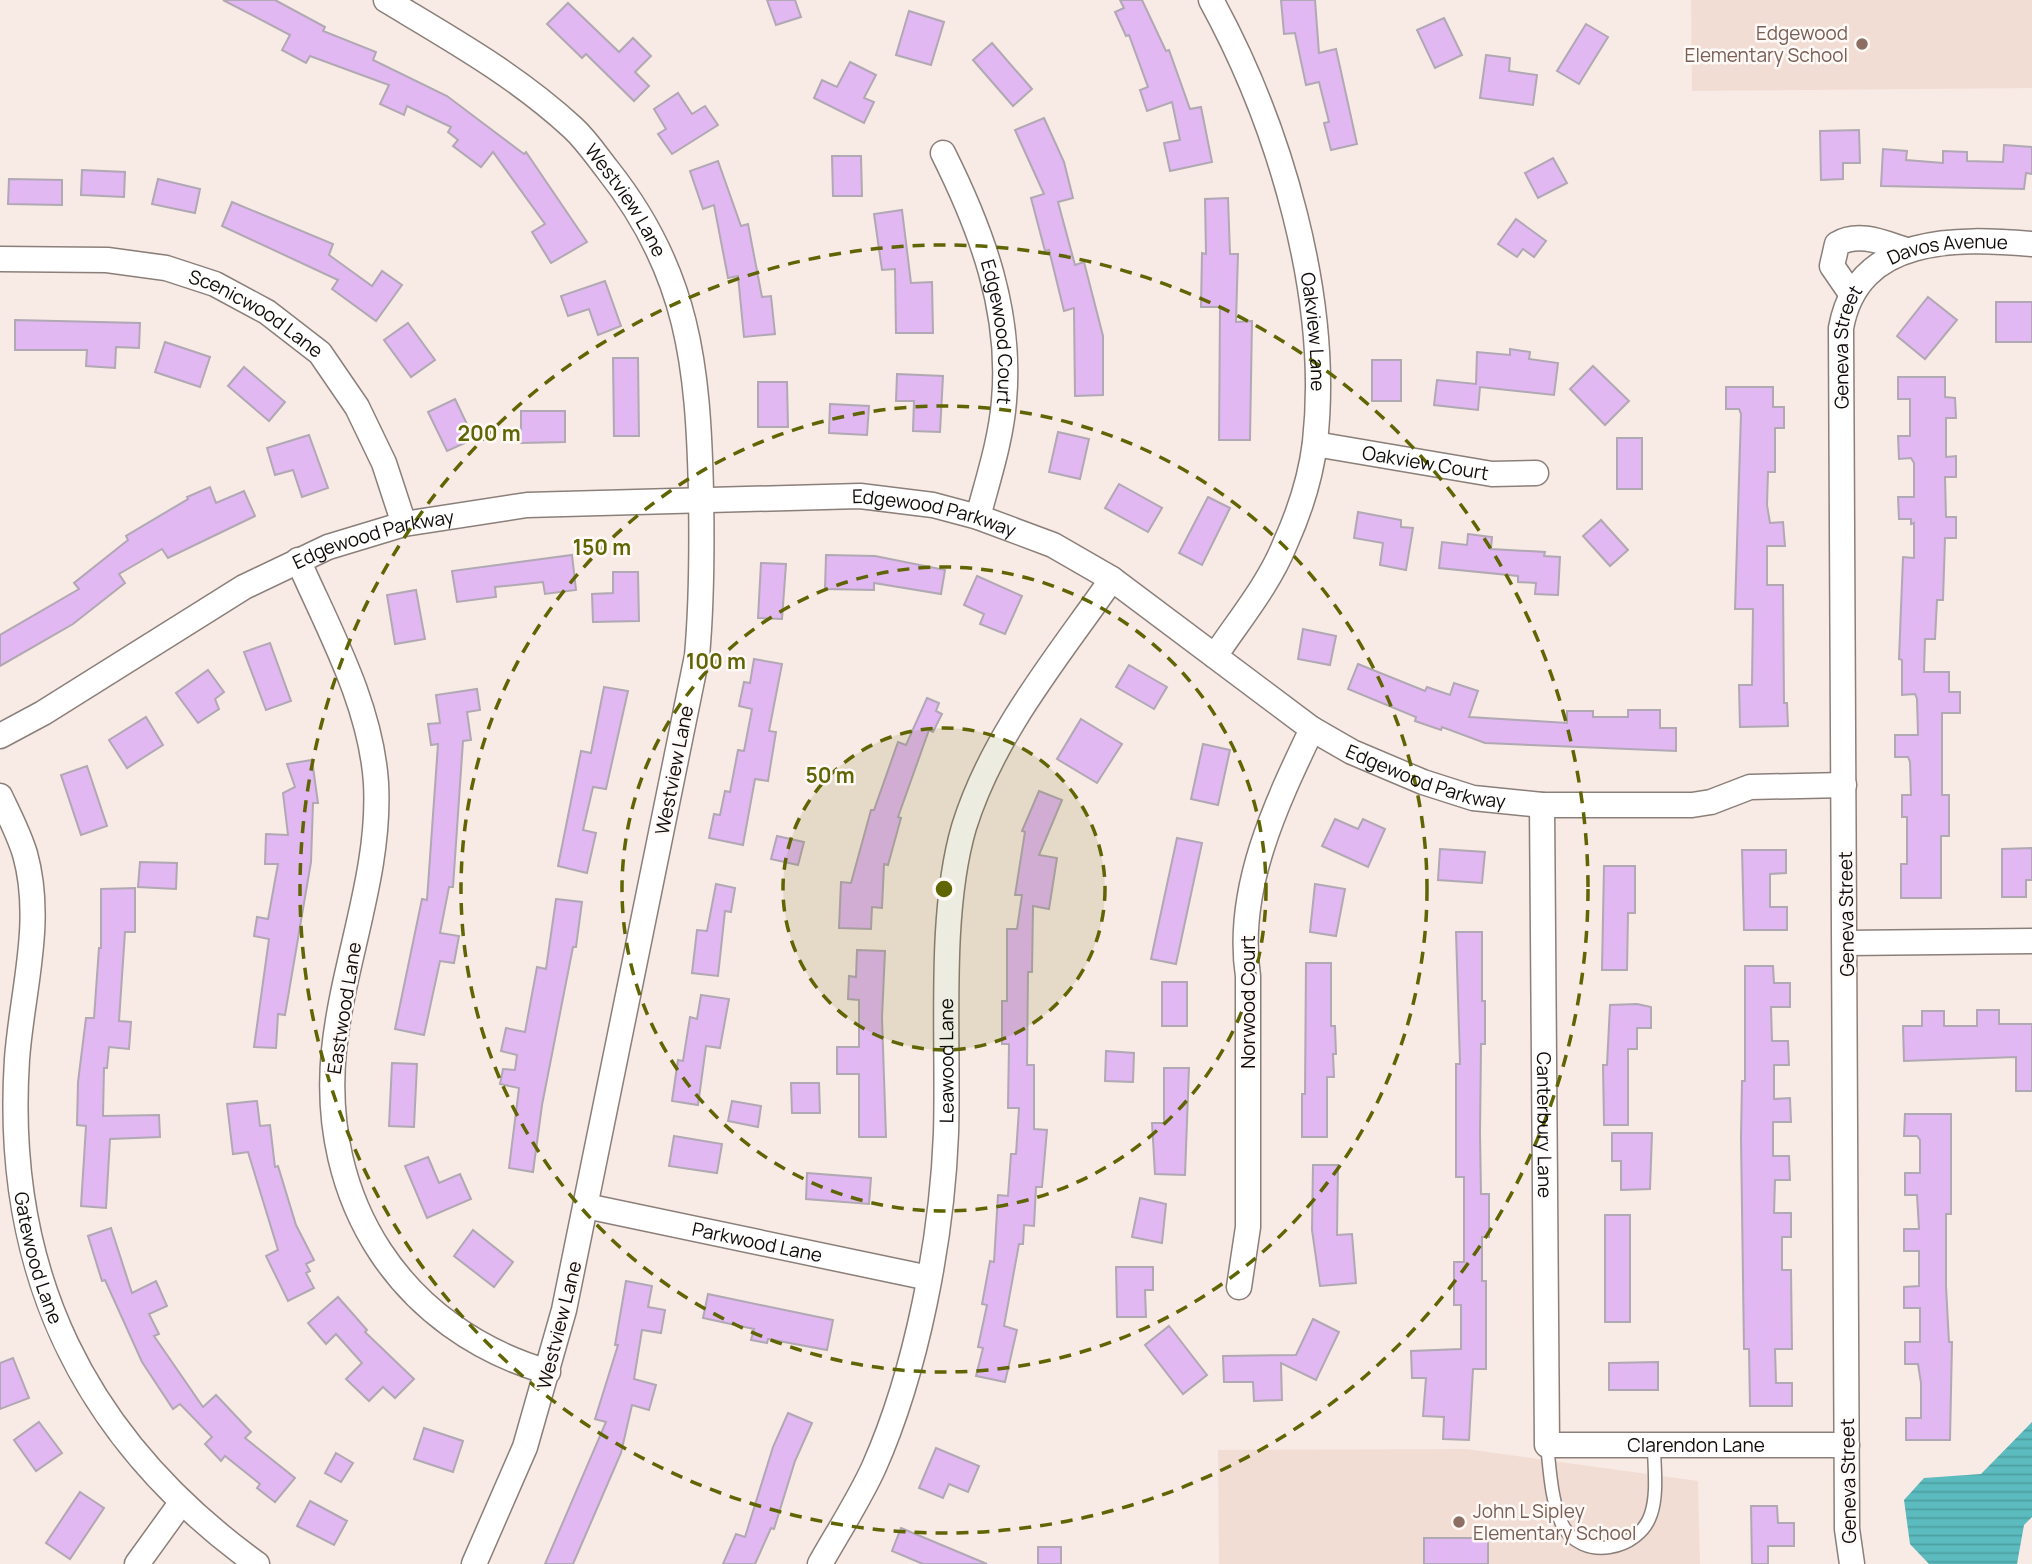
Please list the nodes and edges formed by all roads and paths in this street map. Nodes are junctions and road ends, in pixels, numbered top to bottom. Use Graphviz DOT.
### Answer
graph roads {
  1 [pos="386,0"];
  2 [pos="1211,0"];
  3 [pos="943,153"];
  4 [pos="2032,244"];
  5 [pos="1906,250"];
  6 [pos="0,258"];
  7 [pos="1870,271"];
  8 [pos="1852,295"];
  9 [pos="1315,444"];
  10 [pos="1536,473"];
  11 [pos="701,500"];
  12 [pos="978,517"];
  13 [pos="404,524"];
  14 [pos="298,560"];
  15 [pos="1112,579"];
  16 [pos="1215,656"];
  17 [pos="1312,729"];
  18 [pos="0,736"];
  19 [pos="1844,785"];
  20 [pos="0,796"];
  21 [pos="1542,804"];
  22 [pos="2032,941"];
  23 [pos="1846,943"];
  24 [pos="586,1206"];
  25 [pos="929,1278"];
  26 [pos="1239,1287"];
  27 [pos="548,1373"];
  28 [pos="1654,1444"];
  29 [pos="1546,1445"];
  30 [pos="1847,1445"];
  31 [pos="181,1503"];
  32 [pos="136,1564"];
  33 [pos="257,1564"];
  34 [pos="474,1564"];
  35 [pos="820,1564"];
  36 [pos="1852,1564"];
  1 -- 11 [label="street, Westview Lane"];
  2 -- 9 [label="street, Oakview Lane"];
  3 -- 12 [label="street, Edgewood Court"];
  4 -- 5 [label="street, Davos Avenue"];
  5 -- 7 [label="street, Davos Avenue"];
  5 -- 8 [label="street"];
  6 -- 13 [label="street, Scenicwood Lane"];
  7 -- 8 [label="street, Geneva Street"];
  8 -- 19 [label="street, Geneva Street"];
  9 -- 10 [label="street, Oakview Court"];
  9 -- 16 [label="street, Oakview Lane"];
  11 -- 12 [label="street, Edgewood Parkway"];
  11 -- 13 [label="street, Edgewood Parkway"];
  11 -- 24 [label="street, Westview Lane"];
  12 -- 15 [label="street, Edgewood Parkway"];
  13 -- 14 [label="street, Edgewood Parkway"];
  14 -- 18 [label="street, Edgewood Parkway"];
  14 -- 27 [label="street, Eastwood Lane"];
  15 -- 16 [label="street, Edgewood Parkway"];
  15 -- 25 [label="street, Leawood Lane"];
  16 -- 17 [label="street, Edgewood Parkway"];
  17 -- 21 [label="street, Edgewood Parkway"];
  17 -- 26 [label="street, Norwood Court"];
  19 -- 21 [label="street, Edgewood Parkway"];
  19 -- 23 [label="street, Geneva Street"];
  20 -- 31 [label="street, Gatewood Lane"];
  21 -- 29 [label="street, Canterbury Lane"];
  22 -- 23 [label="street"];
  23 -- 30 [label="street, Geneva Street"];
  24 -- 25 [label="street, Parkwood Lane"];
  24 -- 27 [label="street, Westview Lane"];
  25 -- 35 [label="street, Leawood Lane"];
  27 -- 34 [label="street, Westview Lane"];
  28 -- 29 [label="street, Clarendon Lane"];
  28 -- 29 [label="lane"];
  28 -- 30 [label="street, Clarendon Lane"];
  30 -- 36 [label="street, Geneva Street"];
  31 -- 32 [label="street"];
  31 -- 33 [label="street, Gatewood Lane"];
}
